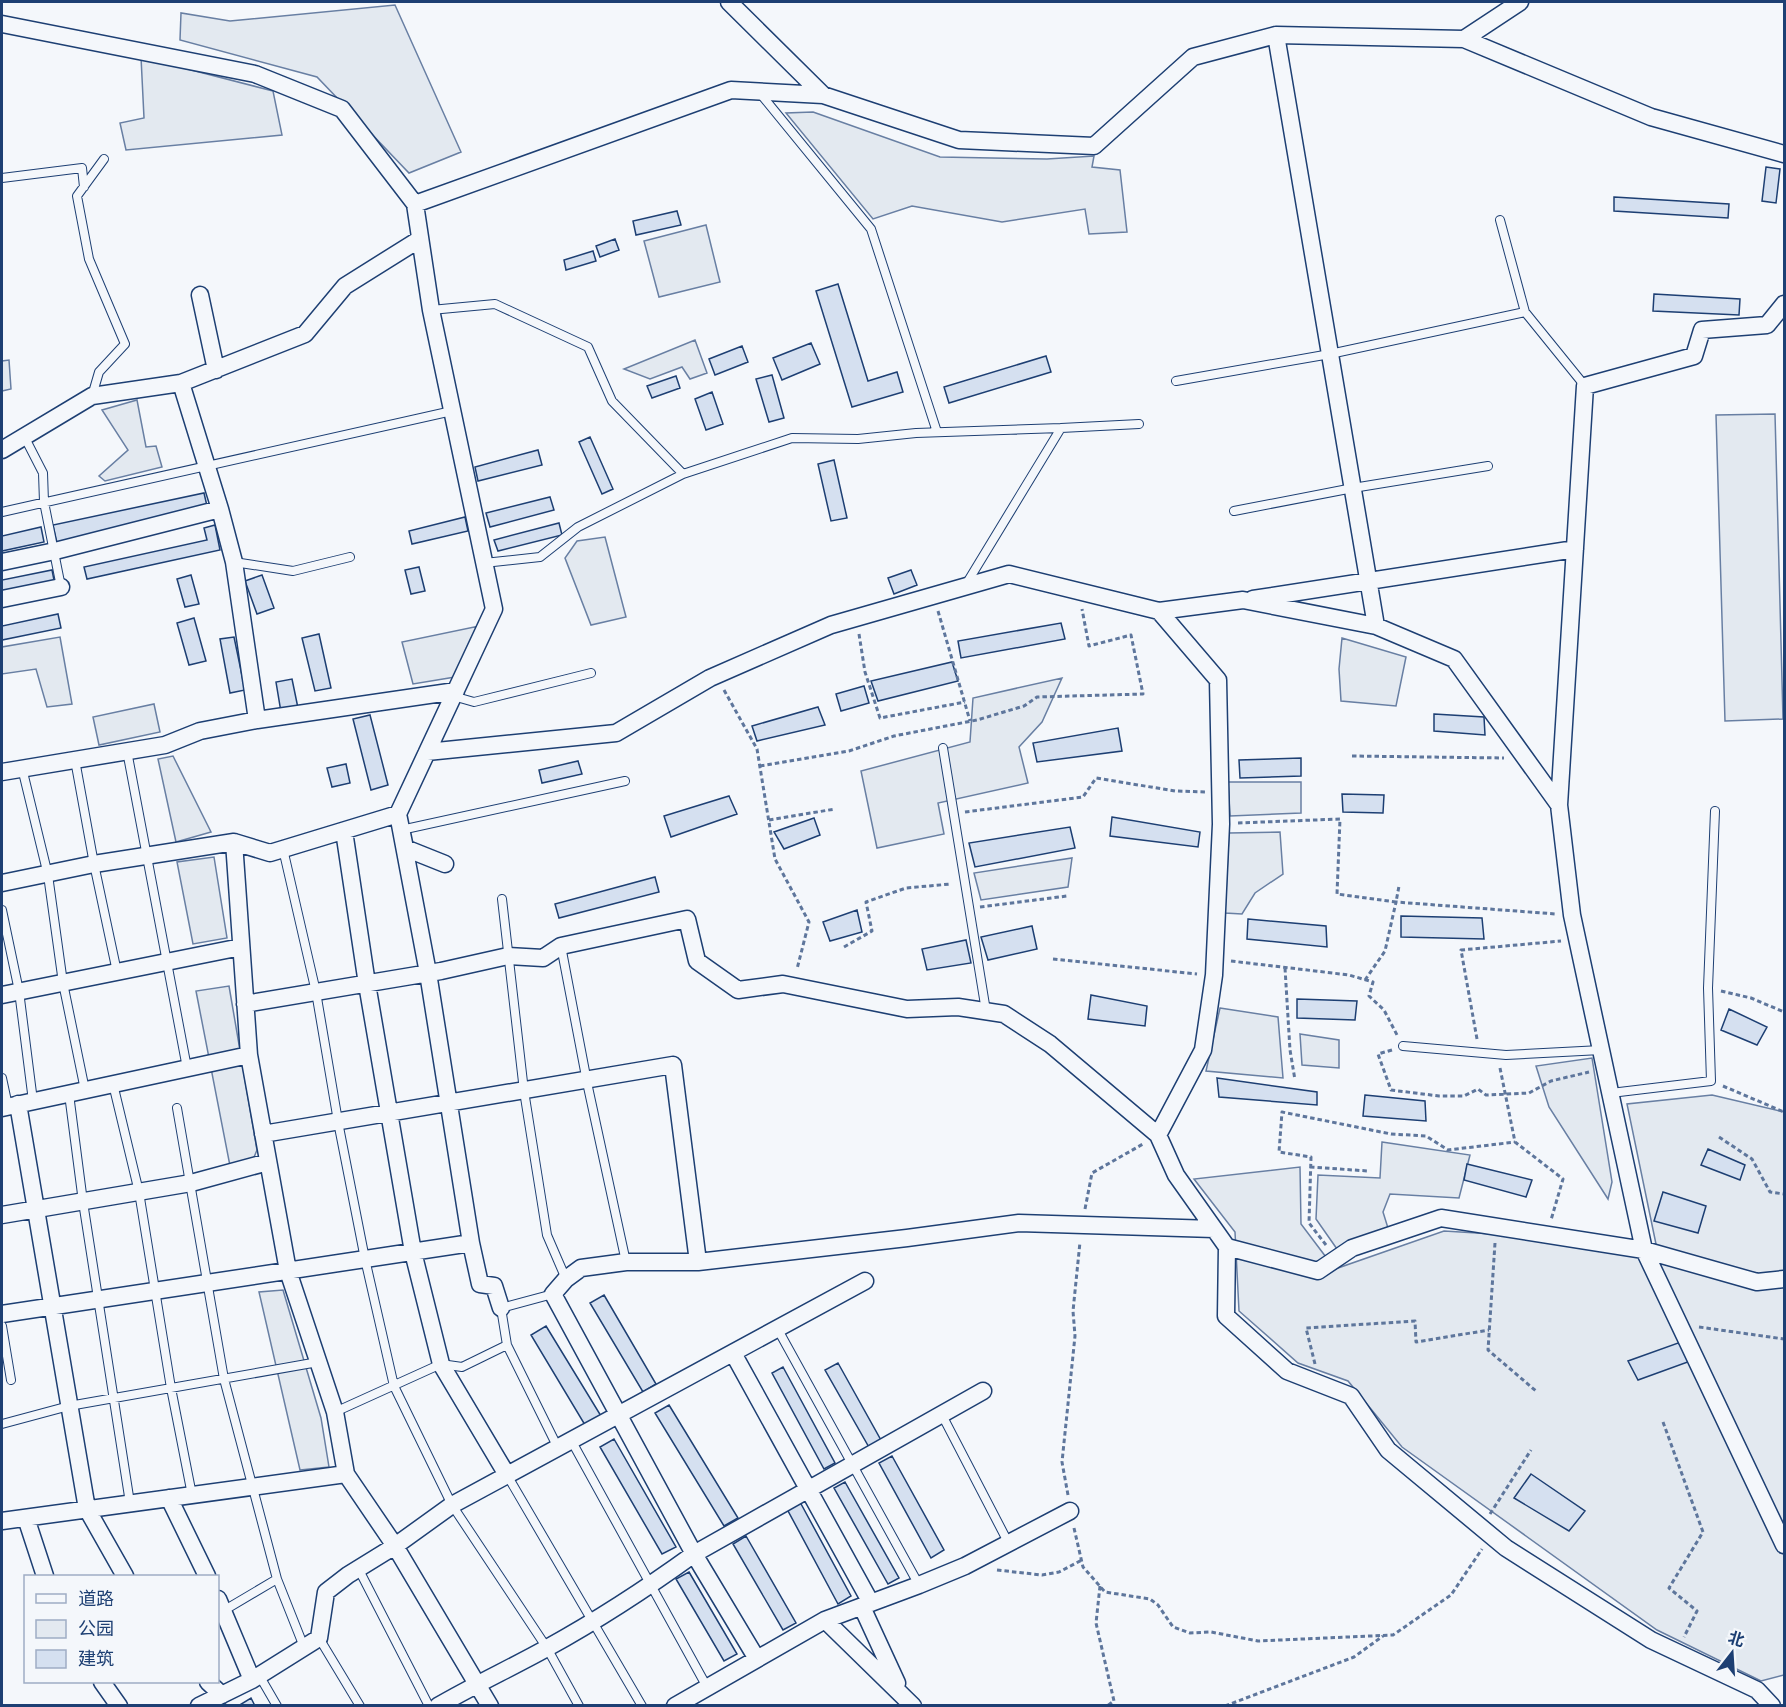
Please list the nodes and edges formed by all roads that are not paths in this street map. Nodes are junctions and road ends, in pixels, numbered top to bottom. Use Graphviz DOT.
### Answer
graph roads {
  1 [pos="729,2"];
  2 [pos="1520,2"];
  3 [pos="2,24"];
  4 [pos="1276,35"];
  5 [pos="1464,39"];
  6 [pos="759,92"];
  7 [pos="823,95"];
  8 [pos="1785,154"];
  9 [pos="104,159"];
  10 [pos="2,178"];
  11 [pos="84,187"];
  12 [pos="415,204"];
  13 [pos="1500,220"];
  14 [pos="420,240"];
  15 [pos="200,296"];
  16 [pos="1785,304"];
  17 [pos="430,310"];
  18 [pos="1525,312"];
  19 [pos="1330,354"];
  20 [pos="216,370"];
  21 [pos="1176,381"];
  22 [pos="182,384"];
  23 [pos="1585,386"];
  24 [pos="92,396"];
  25 [pos="452,411"];
  26 [pos="1138,424"];
  27 [pos="1061,428"];
  28 [pos="936,432"];
  29 [pos="24,436"];
  30 [pos="2,450"];
  31 [pos="207,466"];
  32 [pos="1488,466"];
  33 [pos="683,474"];
  34 [pos="1353,488"];
  35 [pos="44,502"];
  36 [pos="220,508"];
  37 [pos="1234,511"];
  38 [pos="2,512"];
  39 [pos="1575,549"];
  40 [pos="55,551"];
  41 [pos="350,557"];
  42 [pos="2,562"];
  43 [pos="234,562"];
  44 [pos="484,563"];
  45 [pos="1368,579"];
  46 [pos="965,586"];
  47 [pos="61,587"];
  48 [pos="2,600"];
  49 [pos="1243,600"];
  50 [pos="1159,611"];
  51 [pos="1376,626"];
  52 [pos="591,673"];
  53 [pos="454,694"];
  54 [pos="257,720"];
  55 [pos="943,748"];
  56 [pos="127,751"];
  57 [pos="427,752"];
  58 [pos="75,760"];
  59 [pos="22,768"];
  60 [pos="2,772"];
  61 [pos="625,781"];
  62 [pos="1559,805"];
  63 [pos="1715,811"];
  64 [pos="399,822"];
  65 [pos="344,831"];
  66 [pos="234,842"];
  67 [pos="283,849"];
  68 [pos="147,856"];
  69 [pos="94,864"];
  70 [pos="445,864"];
  71 [pos="48,875"];
  72 [pos="2,882"];
  73 [pos="502,899"];
  74 [pos="2,910"];
  75 [pos="561,946"];
  76 [pos="241,947"];
  77 [pos="508,956"];
  78 [pos="167,962"];
  79 [pos="117,972"];
  80 [pos="428,973"];
  81 [pos="63,983"];
  82 [pos="367,984"];
  83 [pos="19,991"];
  84 [pos="316,992"];
  85 [pos="2,995"];
  86 [pos="245,1004"];
  87 [pos="986,1011"];
  88 [pos="1403,1046"];
  89 [pos="1601,1050"];
  90 [pos="249,1055"];
  91 [pos="187,1068"];
  92 [pos="2,1078"];
  93 [pos="587,1080"];
  94 [pos="113,1084"];
  95 [pos="524,1091"];
  96 [pos="77,1092"];
  97 [pos="1611,1093"];
  98 [pos="449,1103"];
  99 [pos="15,1105"];
  100 [pos="177,1108"];
  101 [pos="390,1113"];
  102 [pos="338,1121"];
  103 [pos="263,1134"];
  104 [pos="1158,1136"];
  105 [pos="268,1162"];
  106 [pos="191,1183"];
  107 [pos="139,1192"];
  108 [pos="83,1202"];
  109 [pos="35,1210"];
  110 [pos="2,1215"];
  111 [pos="1214,1229"];
  112 [pos="471,1243"];
  113 [pos="1227,1247"];
  114 [pos="1644,1250"];
  115 [pos="413,1252"];
  116 [pos="365,1259"];
  117 [pos="626,1262"];
  118 [pos="698,1262"];
  119 [pos="288,1271"];
  120 [pos="566,1279"];
  121 [pos="1785,1279"];
  122 [pos="865,1281"];
  123 [pos="208,1283"];
  124 [pos="155,1291"];
  125 [pos="553,1294"];
  126 [pos="98,1300"];
  127 [pos="52,1306"];
  128 [pos="501,1308"];
  129 [pos="2,1314"];
  130 [pos="2,1326"];
  131 [pos="777,1329"];
  132 [pos="507,1345"];
  133 [pos="733,1353"];
  134 [pos="318,1362"];
  135 [pos="441,1364"];
  136 [pos="224,1379"];
  137 [pos="11,1380"];
  138 [pos="394,1386"];
  139 [pos="171,1388"];
  140 [pos="983,1392"];
  141 [pos="113,1399"];
  142 [pos="69,1406"];
  143 [pos="335,1412"];
  144 [pos="618,1414"];
  145 [pos="942,1415"];
  146 [pos="2,1424"];
  147 [pos="564,1444"];
  148 [pos="852,1466"];
  149 [pos="346,1474"];
  150 [pos="507,1474"];
  151 [pos="252,1487"];
  152 [pos="809,1490"];
  153 [pos="192,1495"];
  154 [pos="169,1498"];
  155 [pos="130,1503"];
  156 [pos="452,1505"];
  157 [pos="87,1509"];
  158 [pos="1070,1510"];
  159 [pos="26,1518"];
  160 [pos="2,1521"];
  161 [pos="1010,1544"];
  162 [pos="394,1545"];
  163 [pos="1785,1545"];
  164 [pos="694,1554"];
  165 [pos="358,1568"];
  166 [pos="45,1575"];
  167 [pos="124,1575"];
  168 [pos="207,1575"];
  169 [pos="277,1579"];
  170 [pos="919,1585"];
  171 [pos="650,1586"];
  172 [pos="220,1605"];
  173 [pos="867,1605"];
  174 [pos="825,1620"];
  175 [pos="593,1621"];
  176 [pos="311,1643"];
  177 [pos="547,1648"];
  178 [pos="757,1659"];
  179 [pos="255,1677"];
  180 [pos="103,1683"];
  181 [pos="209,1683"];
  182 [pos="476,1684"];
  183 [pos="707,1687"];
  184 [pos="902,1692"];
  185 [pos="222,1695"];
  186 [pos="683,1704"];
  187 [pos="118,1706"];
  188 [pos="199,1706"];
  189 [pos="277,1706"];
  190 [pos="360,1706"];
  191 [pos="429,1706"];
  192 [pos="438,1706"];
  193 [pos="490,1706"];
  194 [pos="579,1706"];
  195 [pos="642,1706"];
  196 [pos="913,1706"];
  197 [pos="1772,1706"];
  1 -- 7 [label="street"];
  2 -- 5 [label="street"];
  3 -- 12 [label="street"];
  4 -- 5 [label="street"];
  4 -- 7 [label="street"];
  4 -- 19 [label="street"];
  5 -- 8 [label="street"];
  6 -- 7 [label="street"];
  6 -- 12 [label="street"];
  6 -- 28 [label="lane"];
  9 -- 11 [label="lane"];
  10 -- 11 [label="lane"];
  11 -- 24 [label="lane"];
  12 -- 14 [label="street"];
  13 -- 18 [label="lane"];
  14 -- 17 [label="street"];
  14 -- 20 [label="street"];
  15 -- 20 [label="street"];
  16 -- 23 [label="street"];
  17 -- 25 [label="street"];
  17 -- 33 [label="lane"];
  18 -- 19 [label="lane"];
  18 -- 23 [label="lane"];
  19 -- 21 [label="lane"];
  19 -- 34 [label="street"];
  20 -- 22 [label="street"];
  22 -- 24 [label="street"];
  22 -- 31 [label="street"];
  23 -- 39 [label="street"];
  24 -- 29 [label="street"];
  25 -- 31 [label="lane"];
  25 -- 44 [label="street"];
  26 -- 27 [label="lane"];
  27 -- 28 [label="lane"];
  27 -- 46 [label="lane"];
  28 -- 33 [label="lane"];
  29 -- 30 [label="street"];
  29 -- 35 [label="lane"];
  31 -- 35 [label="lane"];
  31 -- 36 [label="street"];
  32 -- 34 [label="lane"];
  33 -- 44 [label="lane"];
  34 -- 37 [label="lane"];
  34 -- 45 [label="street"];
  35 -- 38 [label="lane"];
  35 -- 40 [label="lane"];
  36 -- 40 [label="street"];
  36 -- 43 [label="street"];
  39 -- 45 [label="street"];
  39 -- 62 [label="street"];
  40 -- 42 [label="street"];
  40 -- 47 [label="lane"];
  41 -- 43 [label="lane"];
  43 -- 54 [label="street"];
  44 -- 53 [label="street"];
  45 -- 49 [label="street"];
  45 -- 51 [label="street"];
  46 -- 50 [label="street"];
  46 -- 57 [label="street"];
  47 -- 48 [label="street"];
  49 -- 50 [label="street"];
  49 -- 51 [label="street"];
  50 -- 104 [label="street"];
  51 -- 62 [label="street"];
  52 -- 53 [label="lane"];
  53 -- 54 [label="street"];
  53 -- 57 [label="street"];
  54 -- 56 [label="street"];
  55 -- 87 [label="lane"];
  56 -- 58 [label="street"];
  56 -- 68 [label="lane"];
  57 -- 64 [label="street"];
  58 -- 59 [label="street"];
  58 -- 69 [label="lane"];
  59 -- 60 [label="street"];
  59 -- 71 [label="lane"];
  61 -- 64 [label="lane"];
  62 -- 89 [label="street"];
  63 -- 97 [label="lane"];
  64 -- 65 [label="street"];
  64 -- 70 [label="street"];
  64 -- 80 [label="street"];
  65 -- 67 [label="street"];
  65 -- 82 [label="street"];
  66 -- 67 [label="street"];
  66 -- 68 [label="street"];
  66 -- 76 [label="street"];
  67 -- 84 [label="lane"];
  68 -- 69 [label="street"];
  68 -- 78 [label="lane"];
  69 -- 71 [label="street"];
  69 -- 79 [label="lane"];
  71 -- 72 [label="street"];
  71 -- 81 [label="lane"];
  73 -- 77 [label="lane"];
  74 -- 83 [label="lane"];
  75 -- 77 [label="street"];
  75 -- 87 [label="street"];
  75 -- 93 [label="lane"];
  76 -- 78 [label="street"];
  76 -- 86 [label="street"];
  77 -- 80 [label="street"];
  77 -- 95 [label="lane"];
  78 -- 79 [label="street"];
  78 -- 91 [label="lane"];
  79 -- 81 [label="street"];
  80 -- 82 [label="street"];
  80 -- 98 [label="street"];
  81 -- 83 [label="street"];
  81 -- 96 [label="lane"];
  82 -- 84 [label="street"];
  82 -- 101 [label="street"];
  83 -- 85 [label="street"];
  83 -- 99 [label="lane"];
  84 -- 86 [label="street"];
  84 -- 102 [label="lane"];
  86 -- 90 [label="street"];
  87 -- 104 [label="street"];
  88 -- 89 [label="lane"];
  89 -- 97 [label="street"];
  90 -- 91 [label="street"];
  90 -- 103 [label="street"];
  91 -- 94 [label="street"];
  92 -- 99 [label="lane"];
  93 -- 95 [label="street"];
  93 -- 117 [label="lane"];
  93 -- 118 [label="street"];
  94 -- 96 [label="street"];
  94 -- 107 [label="lane"];
  95 -- 98 [label="street"];
  95 -- 120 [label="lane"];
  96 -- 99 [label="street"];
  96 -- 108 [label="lane"];
  97 -- 114 [label="street"];
  98 -- 101 [label="street"];
  98 -- 112 [label="street"];
  99 -- 109 [label="street"];
  100 -- 106 [label="lane"];
  101 -- 102 [label="street"];
  101 -- 115 [label="street"];
  102 -- 103 [label="street"];
  102 -- 116 [label="lane"];
  103 -- 105 [label="street"];
  104 -- 111 [label="street"];
  105 -- 106 [label="street"];
  105 -- 119 [label="street"];
  106 -- 107 [label="street"];
  106 -- 123 [label="lane"];
  107 -- 108 [label="street"];
  107 -- 124 [label="lane"];
  108 -- 109 [label="street"];
  108 -- 126 [label="lane"];
  109 -- 110 [label="street"];
  109 -- 127 [label="street"];
  111 -- 113 [label="street"];
  111 -- 118 [label="street"];
  112 -- 115 [label="street"];
  112 -- 128 [label="street"];
  113 -- 114 [label="street"];
  113 -- 197 [label="street"];
  114 -- 121 [label="street"];
  114 -- 163 [label="street"];
  115 -- 116 [label="street"];
  115 -- 135 [label="street"];
  116 -- 119 [label="street"];
  116 -- 138 [label="lane"];
  117 -- 118 [label="street"];
  117 -- 120 [label="street"];
  119 -- 123 [label="street"];
  119 -- 134 [label="street"];
  120 -- 125 [label="street"];
  122 -- 131 [label="street"];
  123 -- 124 [label="street"];
  123 -- 136 [label="lane"];
  124 -- 126 [label="street"];
  124 -- 139 [label="lane"];
  125 -- 128 [label="lane"];
  125 -- 144 [label="street"];
  126 -- 127 [label="street"];
  126 -- 141 [label="lane"];
  127 -- 129 [label="street"];
  127 -- 142 [label="street"];
  128 -- 132 [label="lane"];
  130 -- 137 [label="lane"];
  131 -- 133 [label="street"];
  131 -- 148 [label="lane"];
  132 -- 135 [label="lane"];
  132 -- 147 [label="lane"];
  133 -- 144 [label="street"];
  133 -- 152 [label="street"];
  134 -- 136 [label="lane"];
  134 -- 143 [label="street"];
  135 -- 138 [label="lane"];
  135 -- 150 [label="street"];
  136 -- 139 [label="lane"];
  136 -- 151 [label="lane"];
  138 -- 143 [label="lane"];
  138 -- 156 [label="lane"];
  139 -- 141 [label="lane"];
  139 -- 153 [label="lane"];
  140 -- 145 [label="street"];
  141 -- 142 [label="lane"];
  141 -- 155 [label="lane"];
  142 -- 146 [label="lane"];
  142 -- 157 [label="street"];
  143 -- 149 [label="street"];
  144 -- 147 [label="street"];
  144 -- 164 [label="street"];
  145 -- 148 [label="street"];
  145 -- 161 [label="lane"];
  147 -- 150 [label="street"];
  147 -- 171 [label="lane"];
  148 -- 152 [label="street"];
  148 -- 170 [label="lane"];
  149 -- 151 [label="street"];
  149 -- 162 [label="street"];
  150 -- 156 [label="street"];
  150 -- 175 [label="lane"];
  151 -- 153 [label="street"];
  151 -- 169 [label="lane"];
  152 -- 164 [label="street"];
  152 -- 173 [label="street"];
  153 -- 154 [label="street"];
  154 -- 155 [label="street"];
  154 -- 168 [label="street"];
  155 -- 157 [label="street"];
  156 -- 162 [label="street"];
  156 -- 177 [label="lane"];
  157 -- 159 [label="street"];
  157 -- 167 [label="street"];
  158 -- 161 [label="street"];
  159 -- 160 [label="street"];
  159 -- 166 [label="street"];
  161 -- 170 [label="street"];
  162 -- 165 [label="street"];
  162 -- 182 [label="street"];
  164 -- 171 [label="street"];
  164 -- 178 [label="street"];
  165 -- 176 [label="street"];
  165 -- 191 [label="lane"];
  169 -- 172 [label="lane"];
  169 -- 176 [label="lane"];
  170 -- 173 [label="street"];
  171 -- 175 [label="street"];
  171 -- 183 [label="lane"];
  172 -- 179 [label="street"];
  173 -- 174 [label="street"];
  173 -- 184 [label="street"];
  174 -- 178 [label="street"];
  174 -- 184 [label="street"];
  175 -- 177 [label="street"];
  175 -- 195 [label="lane"];
  176 -- 179 [label="street"];
  176 -- 190 [label="lane"];
  177 -- 182 [label="street"];
  177 -- 194 [label="lane"];
  178 -- 183 [label="street"];
  179 -- 185 [label="street"];
  179 -- 189 [label="lane"];
  180 -- 187 [label="street"];
  181 -- 185 [label="street"];
  182 -- 192 [label="street"];
  182 -- 193 [label="street"];
  183 -- 186 [label="street"];
  184 -- 196 [label="street"];
  185 -- 188 [label="street"];
}
